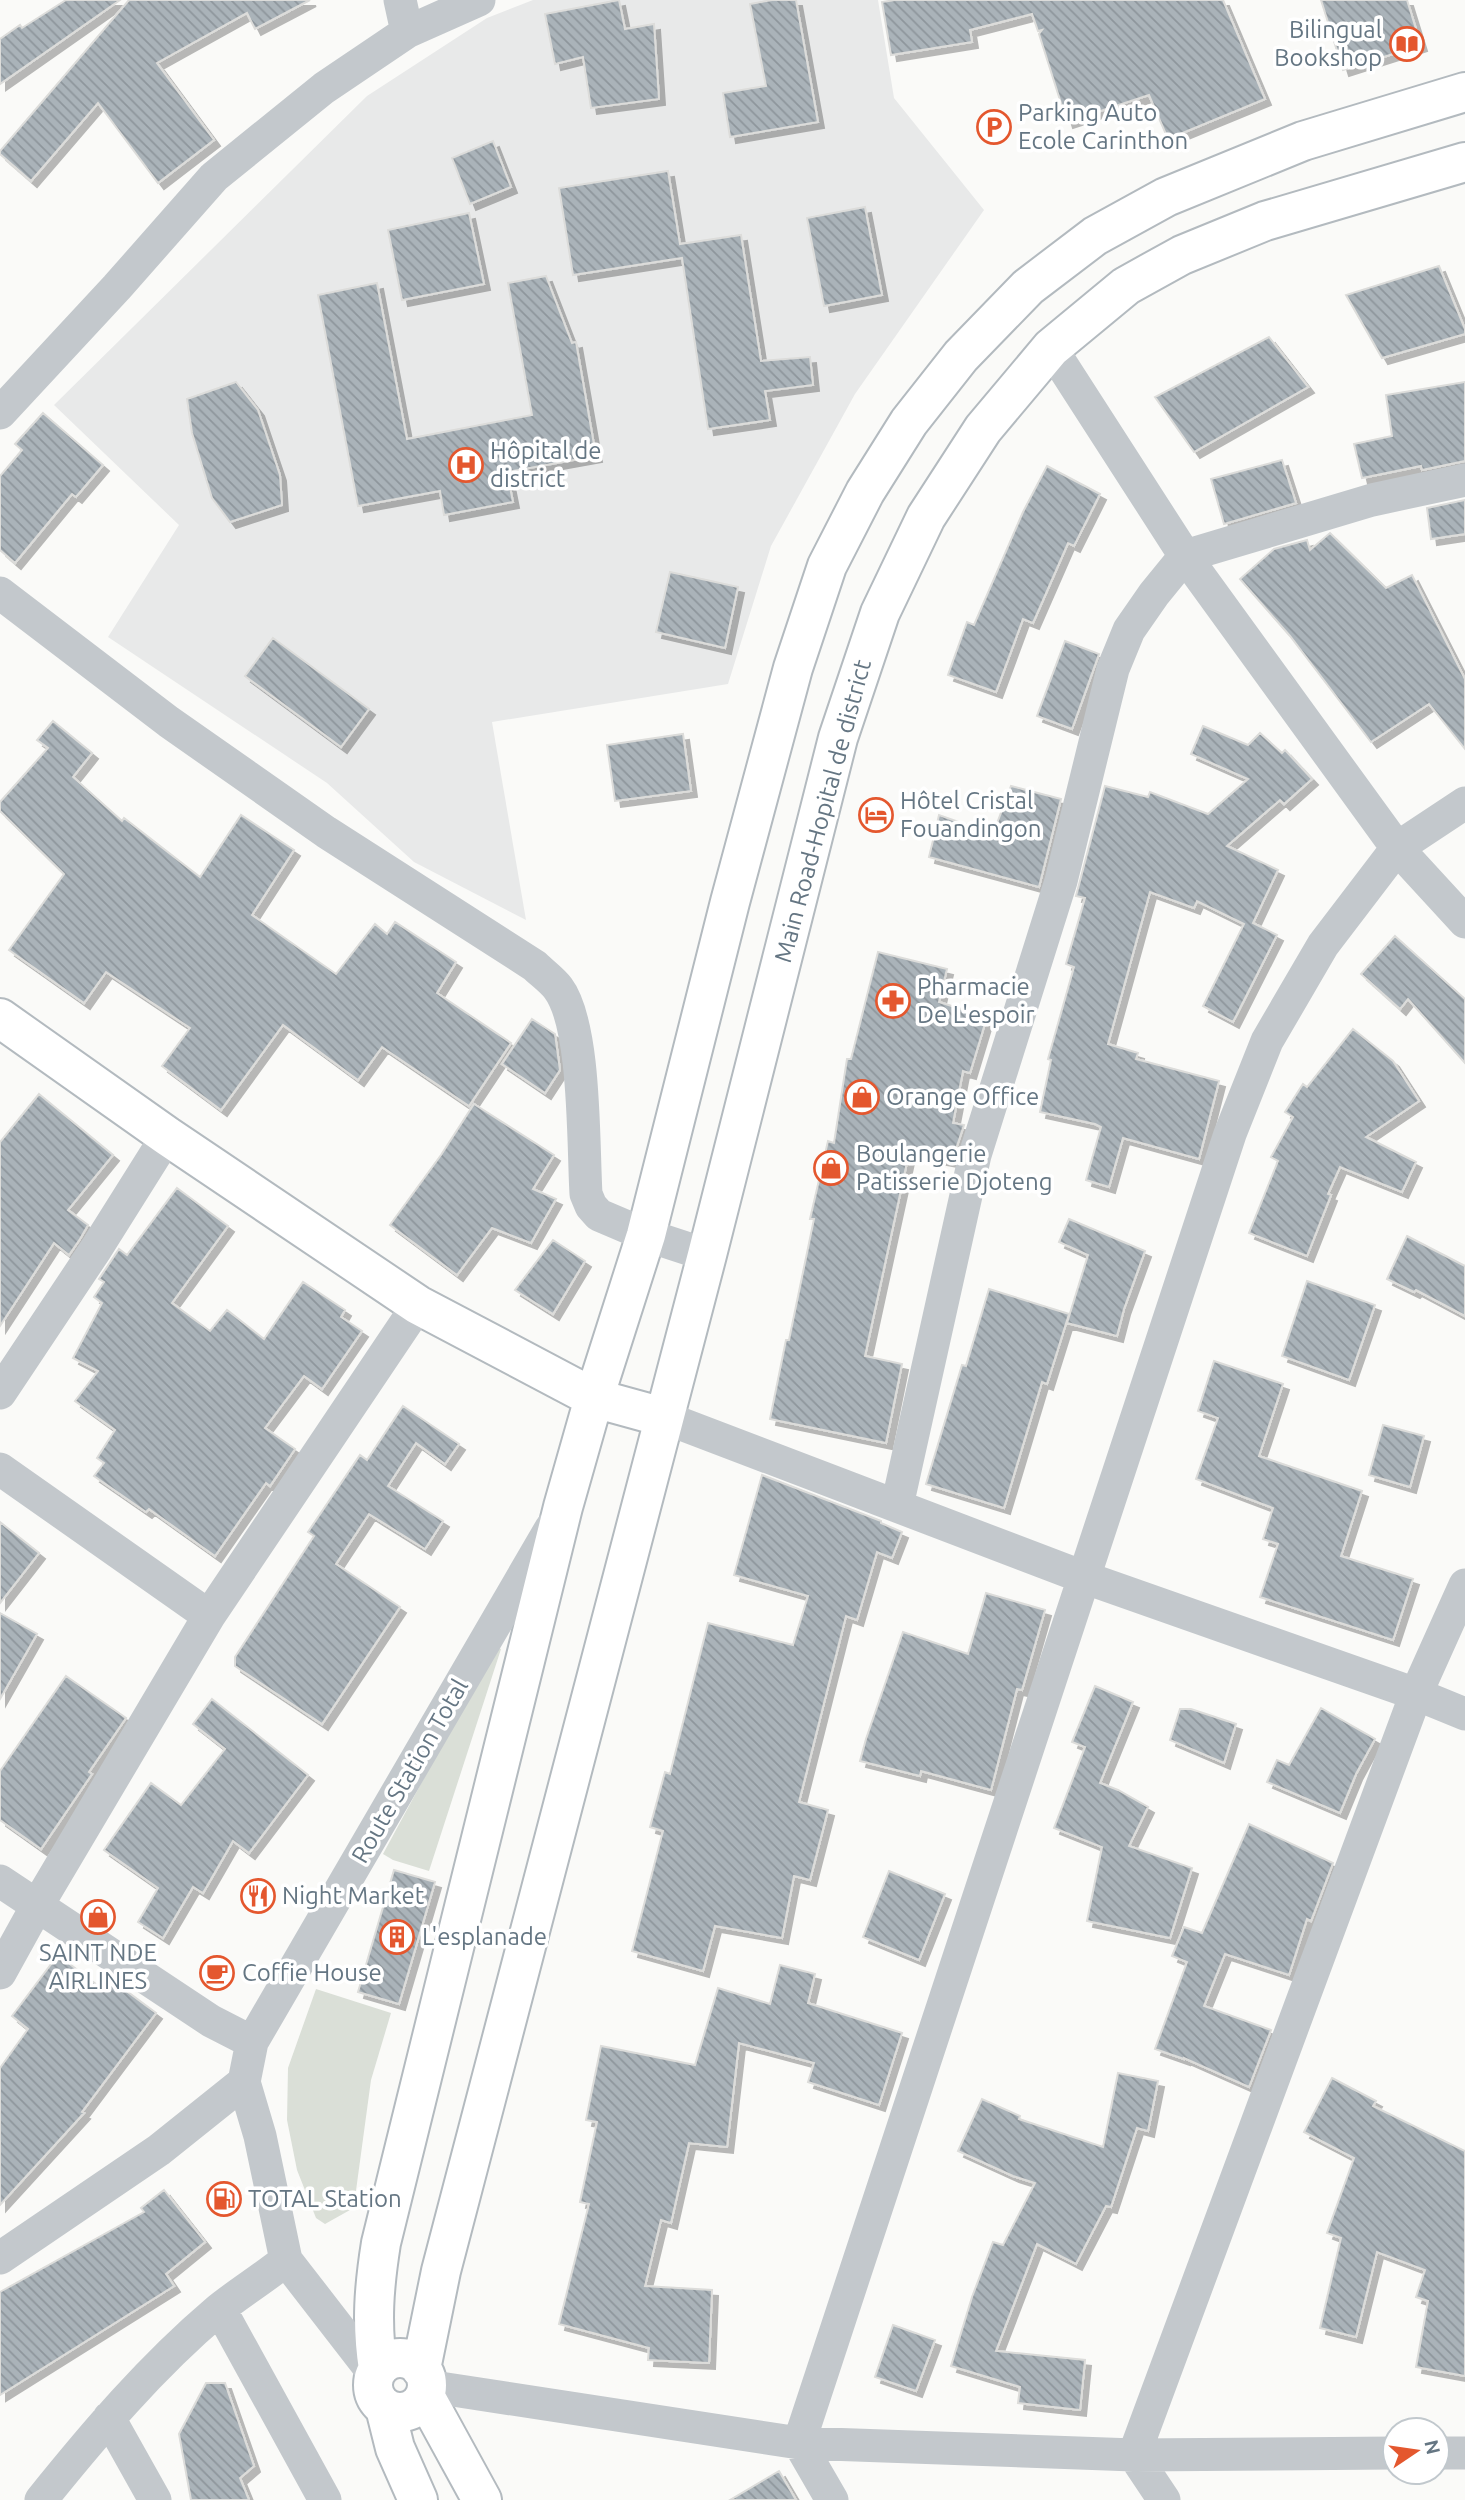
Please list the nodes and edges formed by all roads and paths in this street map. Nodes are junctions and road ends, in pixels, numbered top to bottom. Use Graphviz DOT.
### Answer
graph roads {
  1 [pos="479,0"];
  2 [pos="404,16"];
  3 [pos="1465,92"];
  4 [pos="1455,165"];
  5 [pos="1095,236"];
  6 [pos="1126,286"];
  7 [pos="1051,348"];
  8 [pos="0,413"];
  9 [pos="1465,480"];
  10 [pos="1185,556"];
  11 [pos="0,593"];
  12 [pos="1465,803"];
  13 [pos="1397,848"];
  14 [pos="1465,922"];
  15 [pos="0,1018"];
  16 [pos="167,1136"];
  17 [pos="646,1235"];
  18 [pos="707,1255"];
  19 [pos="418,1305"];
  20 [pos="0,1392"];
  21 [pos="594,1398"];
  22 [pos="663,1417"];
  23 [pos="0,1469"];
  24 [pos="897,1506"];
  25 [pos="563,1507"];
  26 [pos="1083,1577"];
  27 [pos="1465,1585"];
  28 [pos="209,1616"];
  29 [pos="1416,1694"];
  30 [pos="1465,1714"];
  31 [pos="0,1881"];
  32 [pos="37,1906"];
  33 [pos="0,1973"];
  34 [pos="252,2042"];
  35 [pos="244,2082"];
  36 [pos="0,2258"];
  37 [pos="286,2260"];
  38 [pos="219,2309"];
  39 [pos="379,2384"];
  40 [pos="425,2384"];
  41 [pos="109,2418"];
  42 [pos="799,2443"];
  43 [pos="1381,2454"];
  44 [pos="1134,2455"];
  45 [pos="44,2499"];
  46 [pos="155,2500"];
  47 [pos="325,2500"];
  48 [pos="418,2500"];
  49 [pos="482,2500"];
  50 [pos="832,2500"];
  51 [pos="1164,2500"];
  1 -- 2 [label="street"];
  2 -- 8 [label="street"];
  3 -- 5 [label="main road"];
  4 -- 6 [label="main road, Main Road-Hopital de district"];
  5 -- 6 [label="main road"];
  5 -- 17 [label="main road"];
  6 -- 7 [label="main road, Main Road-Hopital de district"];
  7 -- 10 [label="street"];
  7 -- 18 [label="main road, Main Road-Hopital de district"];
  9 -- 10 [label="street"];
  10 -- 13 [label="street"];
  10 -- 24 [label="street"];
  11 -- 17 [label="street"];
  12 -- 13 [label="street"];
  13 -- 14 [label="street"];
  13 -- 26 [label="street"];
  15 -- 16 [label="main road"];
  16 -- 19 [label="main road"];
  16 -- 20 [label="street"];
  17 -- 18 [label="street"];
  17 -- 21 [label="main road"];
  18 -- 22 [label="main road, Main Road-Hopital de district"];
  19 -- 21 [label="main road"];
  19 -- 28 [label="street"];
  21 -- 22 [label="main road"];
  21 -- 25 [label="main road"];
  22 -- 24 [label="street"];
  22 -- 40 [label="main road, Main Road-Hopital de district"];
  23 -- 28 [label="street"];
  24 -- 26 [label="street"];
  25 -- 34 [label="street, Route Station Total"];
  25 -- 39 [label="main road"];
  26 -- 29 [label="street"];
  26 -- 42 [label="street"];
  27 -- 29 [label="street"];
  28 -- 32 [label="street"];
  29 -- 30 [label="street"];
  29 -- 44 [label="street"];
  31 -- 32 [label="street"];
  32 -- 33 [label="street"];
  32 -- 34 [label="street"];
  34 -- 35 [label="street, Route Station Total"];
  35 -- 36 [label="street"];
  35 -- 37 [label="street, Route Station Total"];
  37 -- 38 [label="street"];
  37 -- 39 [label="street, Route Station Total"];
  38 -- 41 [label="street"];
  38 -- 47 [label="street"];
  39 -- 40 [label="main road"];
  39 -- 48 [label="main road"];
  40 -- 42 [label="street"];
  40 -- 49 [label="main road"];
  41 -- 45 [label="street"];
  41 -- 46 [label="street"];
  42 -- 44 [label="street"];
  42 -- 50 [label="street"];
  43 -- 44 [label="street"];
  44 -- 51 [label="street"];
}
